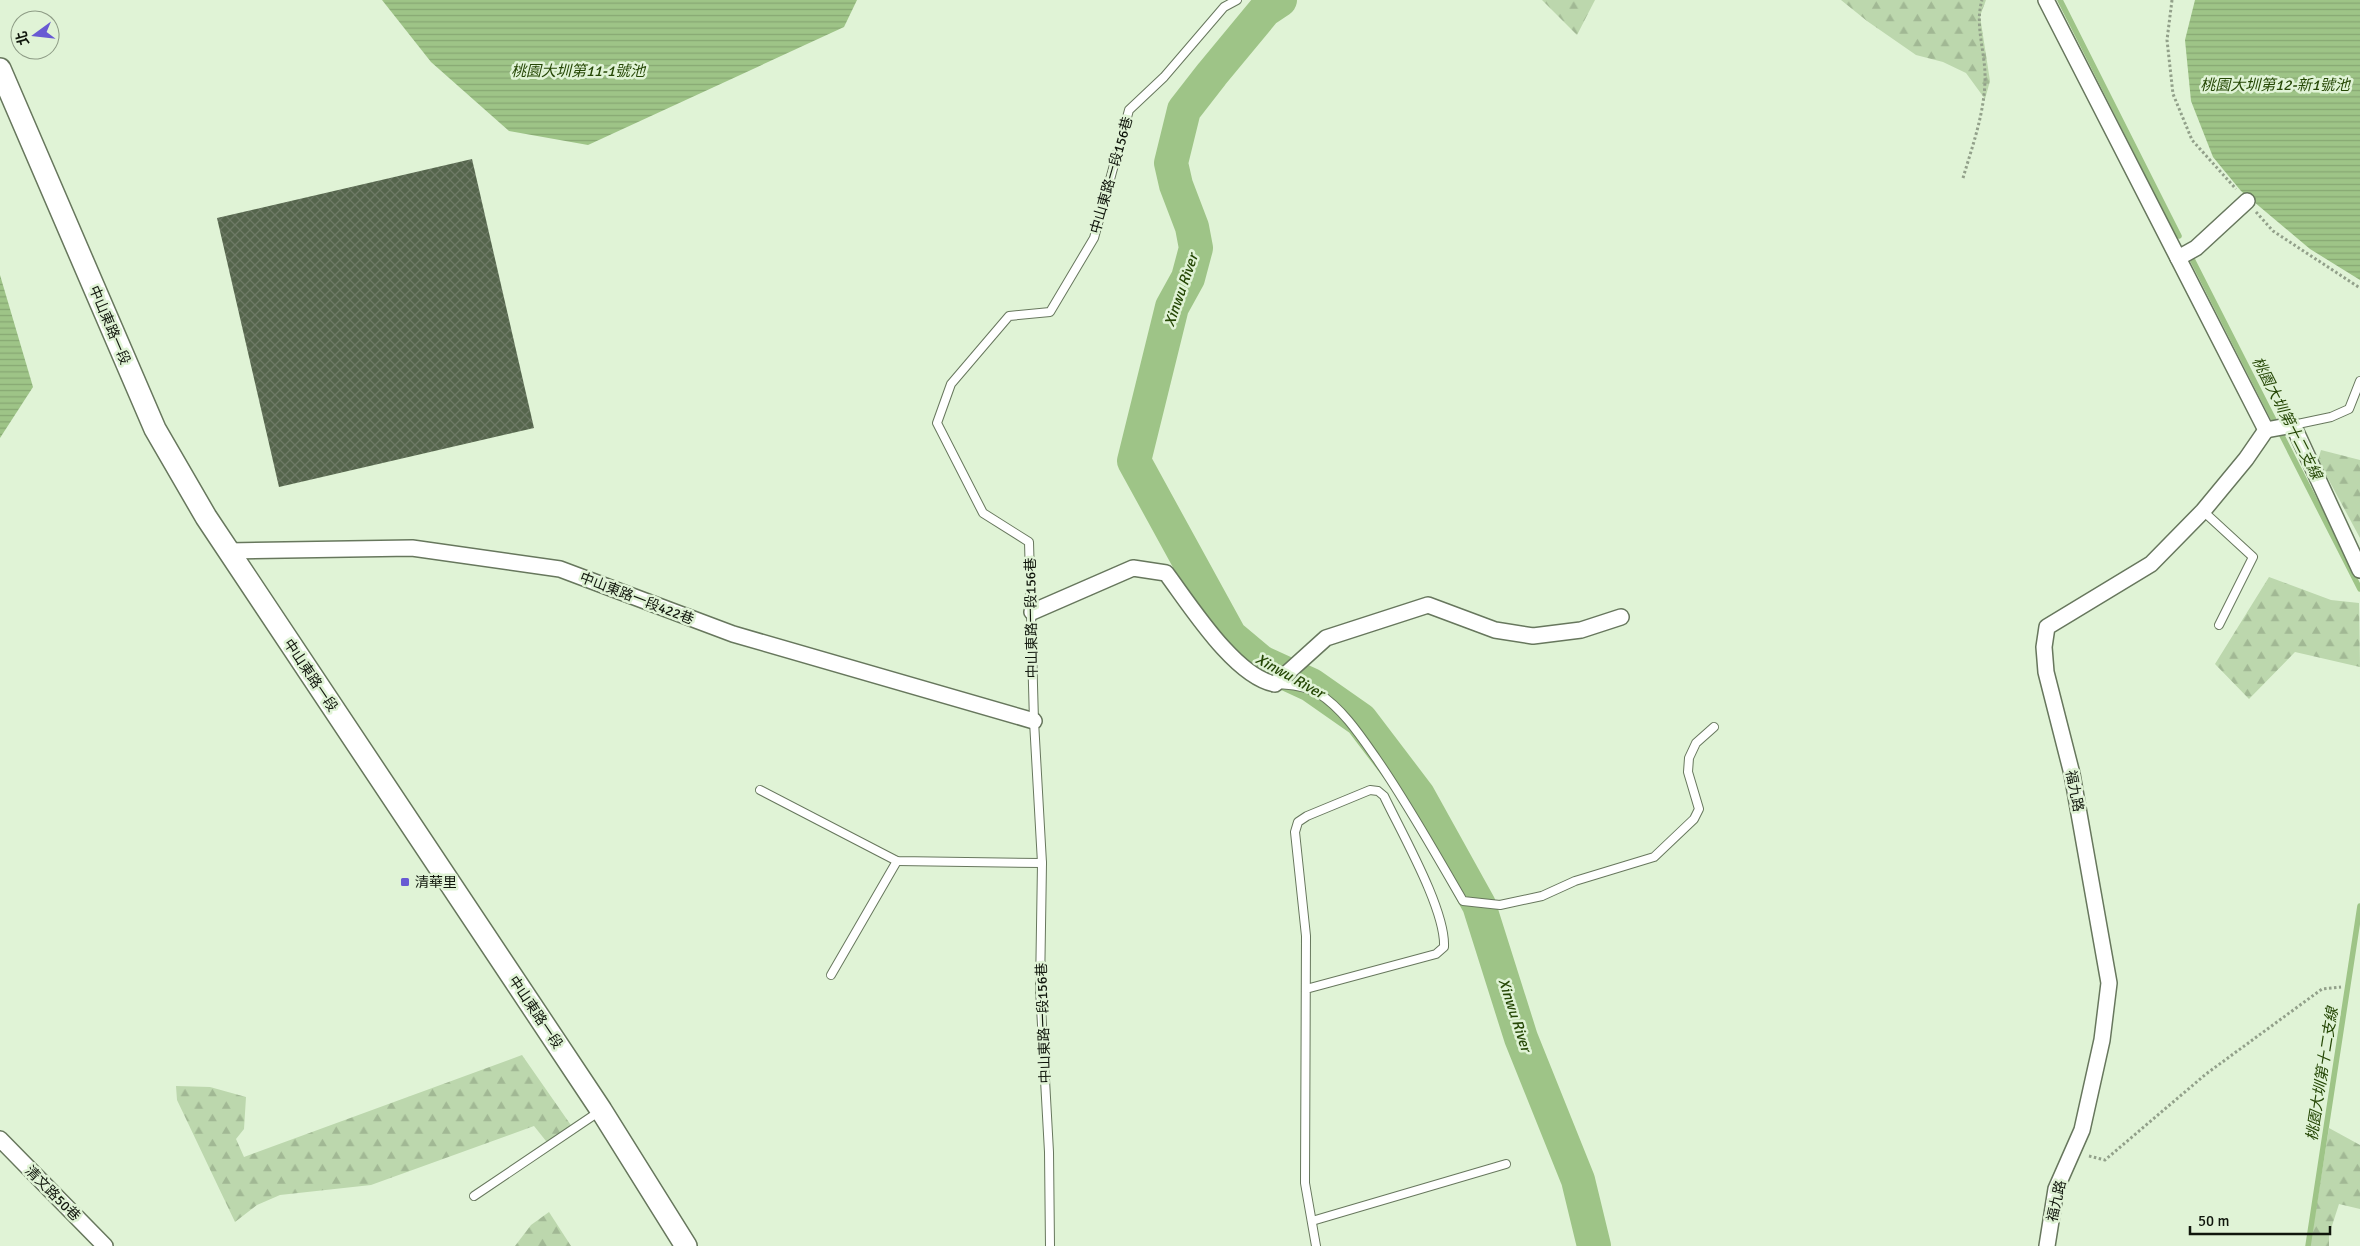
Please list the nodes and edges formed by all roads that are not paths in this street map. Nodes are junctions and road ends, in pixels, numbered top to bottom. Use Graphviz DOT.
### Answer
graph roads {
  1 [pos="1237,0"];
  2 [pos="2046,0"];
  3 [pos="0,69"];
  4 [pos="2247,202"];
  5 [pos="2178,258"];
  6 [pos="2360,381"];
  7 [pos="2293,425"];
  8 [pos="2266,430"];
  9 [pos="2203,511"];
  10 [pos="2355,550"];
  11 [pos="228,551"];
  12 [pos="2360,570"];
  13 [pos="1032,612"];
  14 [pos="1621,617"];
  15 [pos="2219,625"];
  16 [pos="1280,679"];
  17 [pos="1034,721"];
  18 [pos="1714,727"];
  19 [pos="760,790"];
  20 [pos="898,861"];
  21 [pos="1042,863"];
  22 [pos="831,975"];
  23 [pos="1306,988"];
  24 [pos="601,1110"];
  25 [pos="0,1139"];
  26 [pos="1506,1164"];
  27 [pos="474,1196"];
  28 [pos="1312,1221"];
  29 [pos="106,1246"];
  30 [pos="686,1246"];
  31 [pos="1050,1246"];
  32 [pos="1316,1246"];
  33 [pos="2047,1246"];
  1 -- 13 [label="lane, 中山東路一段156巷"];
  2 -- 5 [label="street"];
  3 -- 11 [label="main road, 中山東路一段"];
  4 -- 5 [label="street"];
  5 -- 8 [label="street"];
  6 -- 7 [label="lane"];
  7 -- 8 [label="street"];
  7 -- 10 [label="street"];
  8 -- 9 [label="street, 福九路"];
  9 -- 15 [label="lane"];
  9 -- 33 [label="street, 福九路"];
  10 -- 12 [label="street"];
  11 -- 17 [label="street, 中山東路一段422巷"];
  11 -- 24 [label="main road, 中山東路一段"];
  13 -- 16 [label="street"];
  13 -- 17 [label="lane, 中山東路一段156巷"];
  14 -- 16 [label="street"];
  16 -- 18 [label="lane"];
  17 -- 21 [label="lane, 中山東路一段156巷"];
  19 -- 20 [label="lane"];
  20 -- 21 [label="lane"];
  20 -- 22 [label="lane"];
  21 -- 31 [label="lane, 中山東路一段156巷"];
  23 -- 23 [label="lane"];
  23 -- 28 [label="lane"];
  24 -- 27 [label="lane"];
  24 -- 30 [label="main road, 中山東路一段"];
  25 -- 29 [label="street, 清文路50巷"];
  26 -- 28 [label="lane"];
  28 -- 32 [label="lane"];
}
